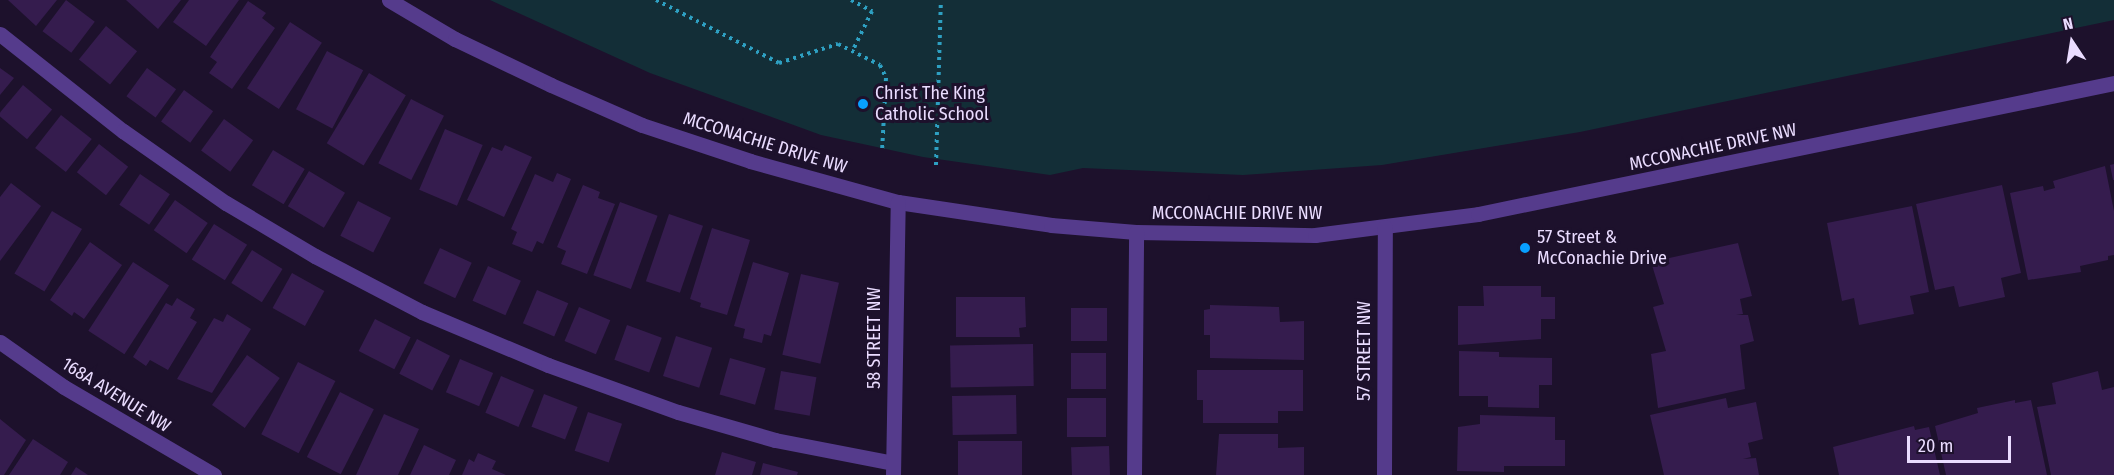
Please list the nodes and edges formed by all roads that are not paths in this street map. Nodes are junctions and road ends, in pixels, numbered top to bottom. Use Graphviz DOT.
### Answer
graph roads {
  1 [pos="389,0"];
  2 [pos="0,34"];
  3 [pos="2114,83"];
  4 [pos="898,202"];
  5 [pos="1385,227"];
  6 [pos="1136,232"];
  7 [pos="0,342"];
  8 [pos="893,469"];
  9 [pos="214,475"];
  10 [pos="1134,475"];
  11 [pos="1384,475"];
  1 -- 4 [label="street, MCCONACHIE DRIVE NW"];
  2 -- 8 [label="street"];
  3 -- 5 [label="street, MCCONACHIE DRIVE NW"];
  4 -- 6 [label="street, MCCONACHIE DRIVE NW"];
  4 -- 8 [label="street, 58 STREET NW"];
  5 -- 6 [label="street, MCCONACHIE DRIVE NW"];
  5 -- 11 [label="street, 57 STREET NW"];
  6 -- 10 [label="street"];
  7 -- 9 [label="street, 168A AVENUE NW"];
}
